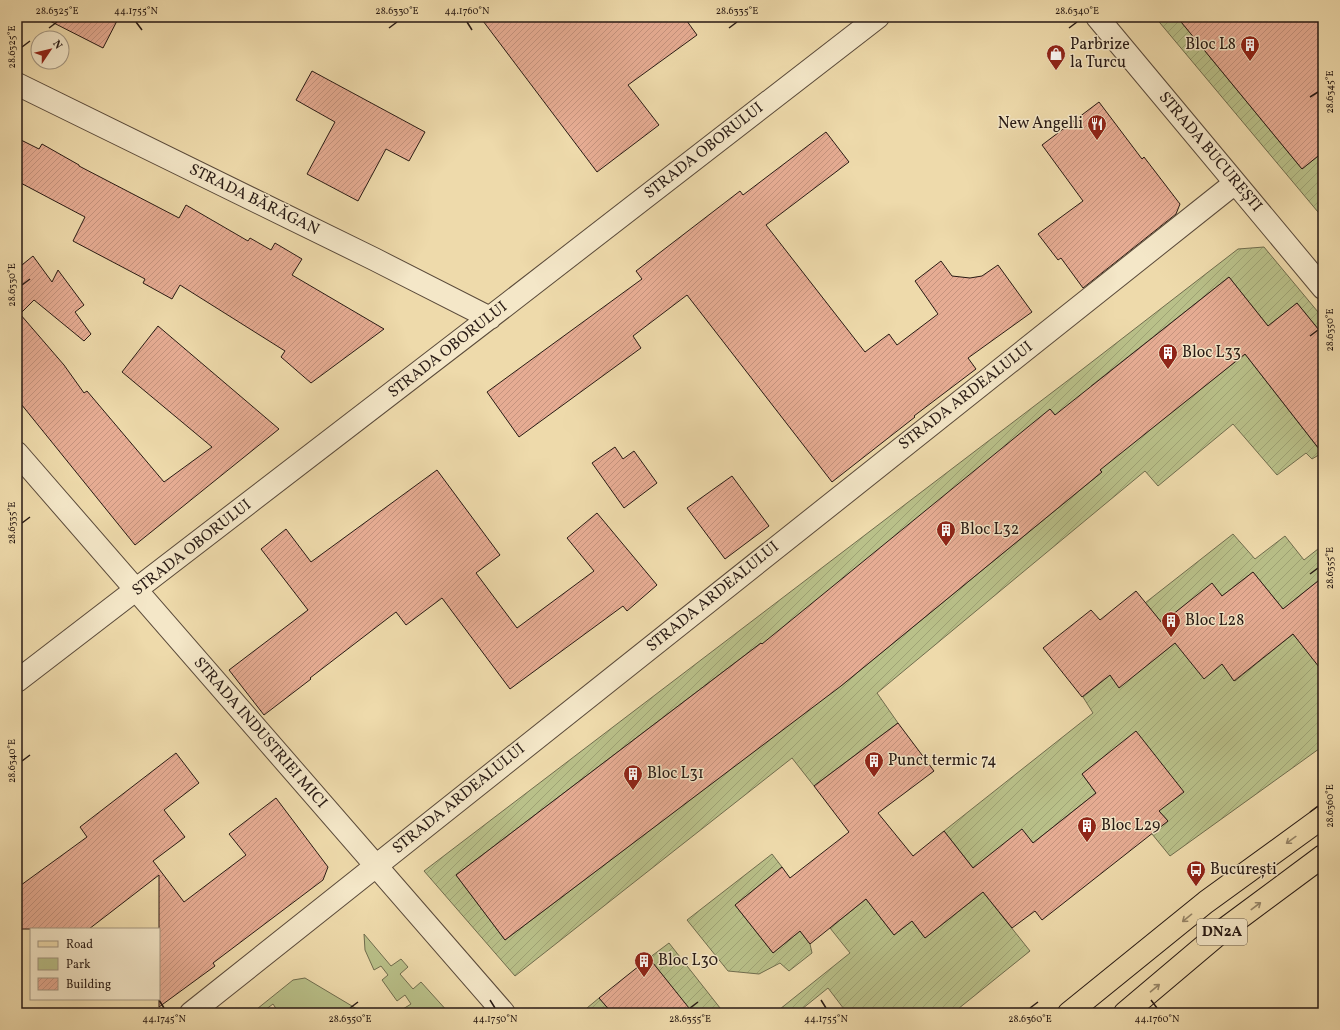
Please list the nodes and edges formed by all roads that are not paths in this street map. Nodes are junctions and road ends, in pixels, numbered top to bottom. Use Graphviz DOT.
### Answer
graph roads {
  1 [pos="878,17"];
  2 [pos="1097,17"];
  3 [pos="17,84"];
  4 [pos="1235,183"];
  5 [pos="1323,288"];
  6 [pos="490,318"];
  7 [pos="17,453"];
  8 [pos="136,591"];
  9 [pos="17,681"];
  10 [pos="1323,817"];
  11 [pos="1323,856"];
  12 [pos="376,866"];
  13 [pos="191,1013"];
  14 [pos="504,1013"];
  15 [pos="1069,1013"];
  16 [pos="1125,1013"];
  1 -- 6 [label="street, STRADA OBORULUI"];
  2 -- 4 [label="street, STRADA BUCUREȘTI"];
  3 -- 6 [label="street, STRADA BĂRĂGAN"];
  4 -- 5 [label="street, STRADA BUCUREȘTI"];
  4 -- 12 [label="street, STRADA ARDEALULUI"];
  6 -- 8 [label="street, STRADA OBORULUI"];
  7 -- 8 [label="street, STRADA INDUSTRIEI MICI"];
  8 -- 9 [label="street, STRADA OBORULUI"];
  8 -- 12 [label="street, STRADA INDUSTRIEI MICI"];
  10 -- 15 [label="main road, one-way"];
  16 -- 11 [label="main road, DN2A, one-way"];
  12 -- 13 [label="street, STRADA ARDEALULUI"];
  12 -- 14 [label="street, STRADA INDUSTRIEI MICI"];
}
